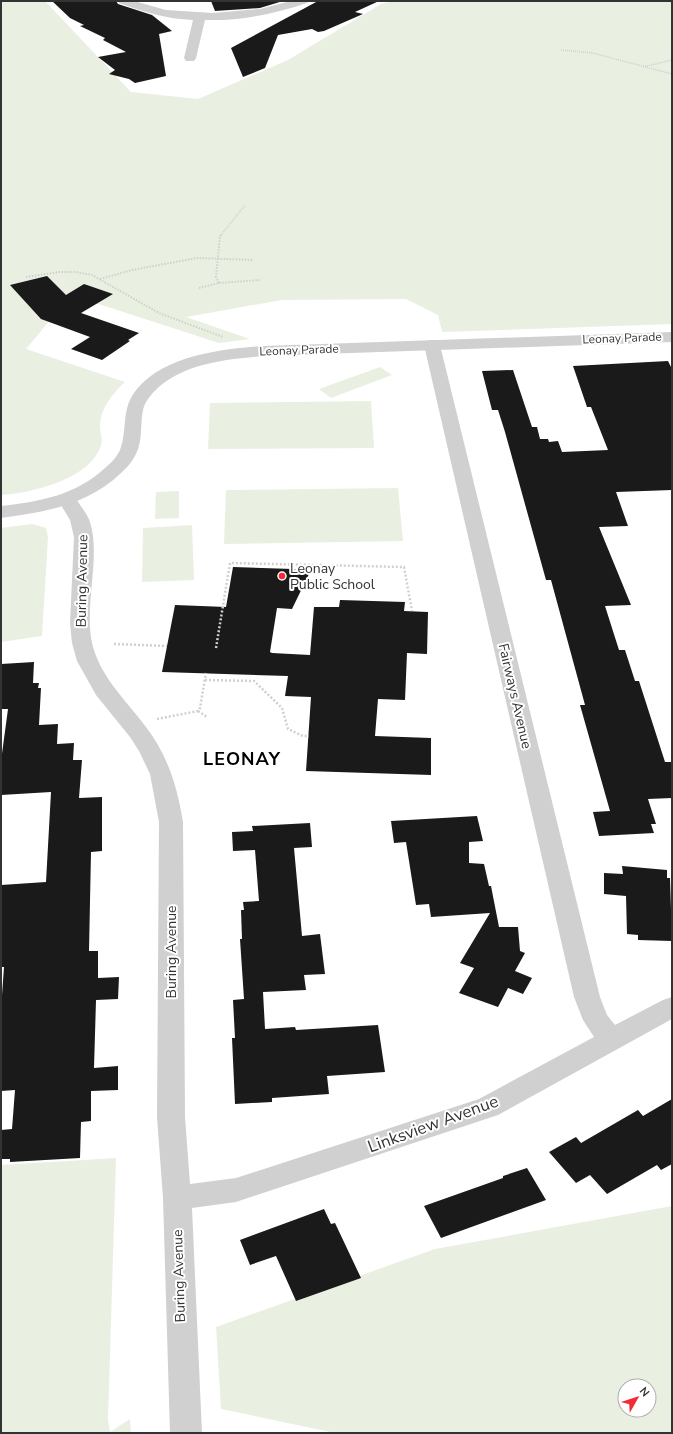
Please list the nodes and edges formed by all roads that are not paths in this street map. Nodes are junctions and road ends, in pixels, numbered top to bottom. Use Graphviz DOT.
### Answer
graph roads {
  1 [pos="123,1"];
  2 [pos="303,1"];
  3 [pos="200,16"];
  4 [pos="190,58"];
  5 [pos="672,337"];
  6 [pos="432,345"];
  7 [pos="67,500"];
  8 [pos="1,512"];
  9 [pos="672,1007"];
  10 [pos="612,1040"];
  11 [pos="177,1198"];
  12 [pos="186,1433"];
  1 -- 3 [label="street"];
  2 -- 3 [label="street"];
  3 -- 4 [label="street"];
  5 -- 6 [label="street, Leonay Parade"];
  6 -- 7 [label="street, Leonay Parade"];
  6 -- 10 [label="street, Fairways Avenue"];
  7 -- 8 [label="street, Leonay Parade"];
  7 -- 11 [label="street, Buring Avenue"];
  9 -- 10 [label="street, Linksview Avenue"];
  10 -- 11 [label="street, Linksview Avenue"];
  11 -- 12 [label="street, Buring Avenue"];
}
